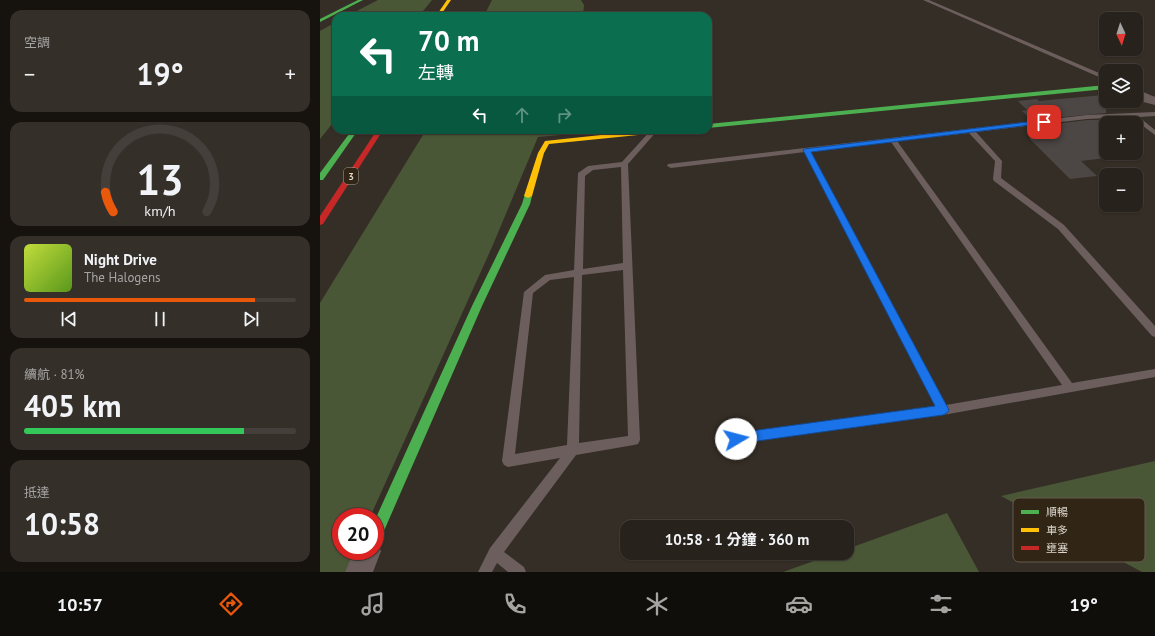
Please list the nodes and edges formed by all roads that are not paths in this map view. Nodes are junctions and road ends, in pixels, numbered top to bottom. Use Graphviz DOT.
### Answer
graph roads {
  1 [pos="352,0"];
  2 [pos="361,0"];
  3 [pos="925,0"];
  4 [pos="449,1"];
  5 [pos="339,12"];
  6 [pos="441,12"];
  7 [pos="320,16"];
  8 [pos="332,16"];
  9 [pos="320,22"];
  10 [pos="1099,75"];
  11 [pos="1099,88"];
  12 [pos="1143,94"];
  13 [pos="1143,97"];
  14 [pos="1155,100"];
  15 [pos="1155,114"];
  16 [pos="1132,115"];
  17 [pos="712,126"];
  18 [pos="971,131"];
  19 [pos="1155,132"];
  20 [pos="351,134"];
  21 [pos="377,134"];
  22 [pos="633,134"];
  23 [pos="652,134"];
  24 [pos="893,140"];
  25 [pos="807,150"];
  26 [pos="624,164"];
  27 [pos="671,166"];
  28 [pos="320,178"];
  29 [pos="320,222"];
  30 [pos="627,266"];
  31 [pos="578,273"];
  32 [pos="1155,333"];
  33 [pos="1155,373"];
  34 [pos="1070,388"];
  35 [pos="943,410"];
  36 [pos="736,439"];
  37 [pos="573,450"];
  38 [pos="384,515"];
  39 [pos="495,553"];
  40 [pos="364,560"];
  41 [pos="359,572"];
  42 [pos="485,572"];
  43 [pos="519,572"];
  1 -- 7 [label="main road"];
  2 -- 5 [label="main road"];
  3 -- 10 [label="lane"];
  4 -- 6 [label="main road"];
  8 -- 9 [label="main road"];
  11 -- 17 [label="main road"];
  12 -- 14 [label="lane"];
  13 -- 14 [label="street"];
  15 -- 16 [label="lane"];
  16 -- 18 [label="lane"];
  16 -- 19 [label="lane"];
  18 -- 24 [label="lane"];
  18 -- 32 [label="lane"];
  20 -- 28 [label="main road, 3"];
  21 -- 29 [label="main road, 3"];
  22 -- 38 [label="main road"];
  23 -- 26 [label="lane"];
  24 -- 25 [label="lane"];
  24 -- 34 [label="lane"];
  25 -- 27 [label="lane"];
  25 -- 35 [label="lane"];
  26 -- 30 [label="lane"];
  26 -- 31 [label="lane"];
  30 -- 31 [label="lane"];
  30 -- 37 [label="lane"];
  31 -- 37 [label="lane"];
  31 -- 37 [label="lane"];
  33 -- 34 [label="lane"];
  34 -- 35 [label="lane"];
  35 -- 36 [label="lane"];
  37 -- 39 [label="lane"];
  39 -- 42 [label="lane"];
  39 -- 43 [label="lane"];
  40 -- 41 [label="street"];
}
